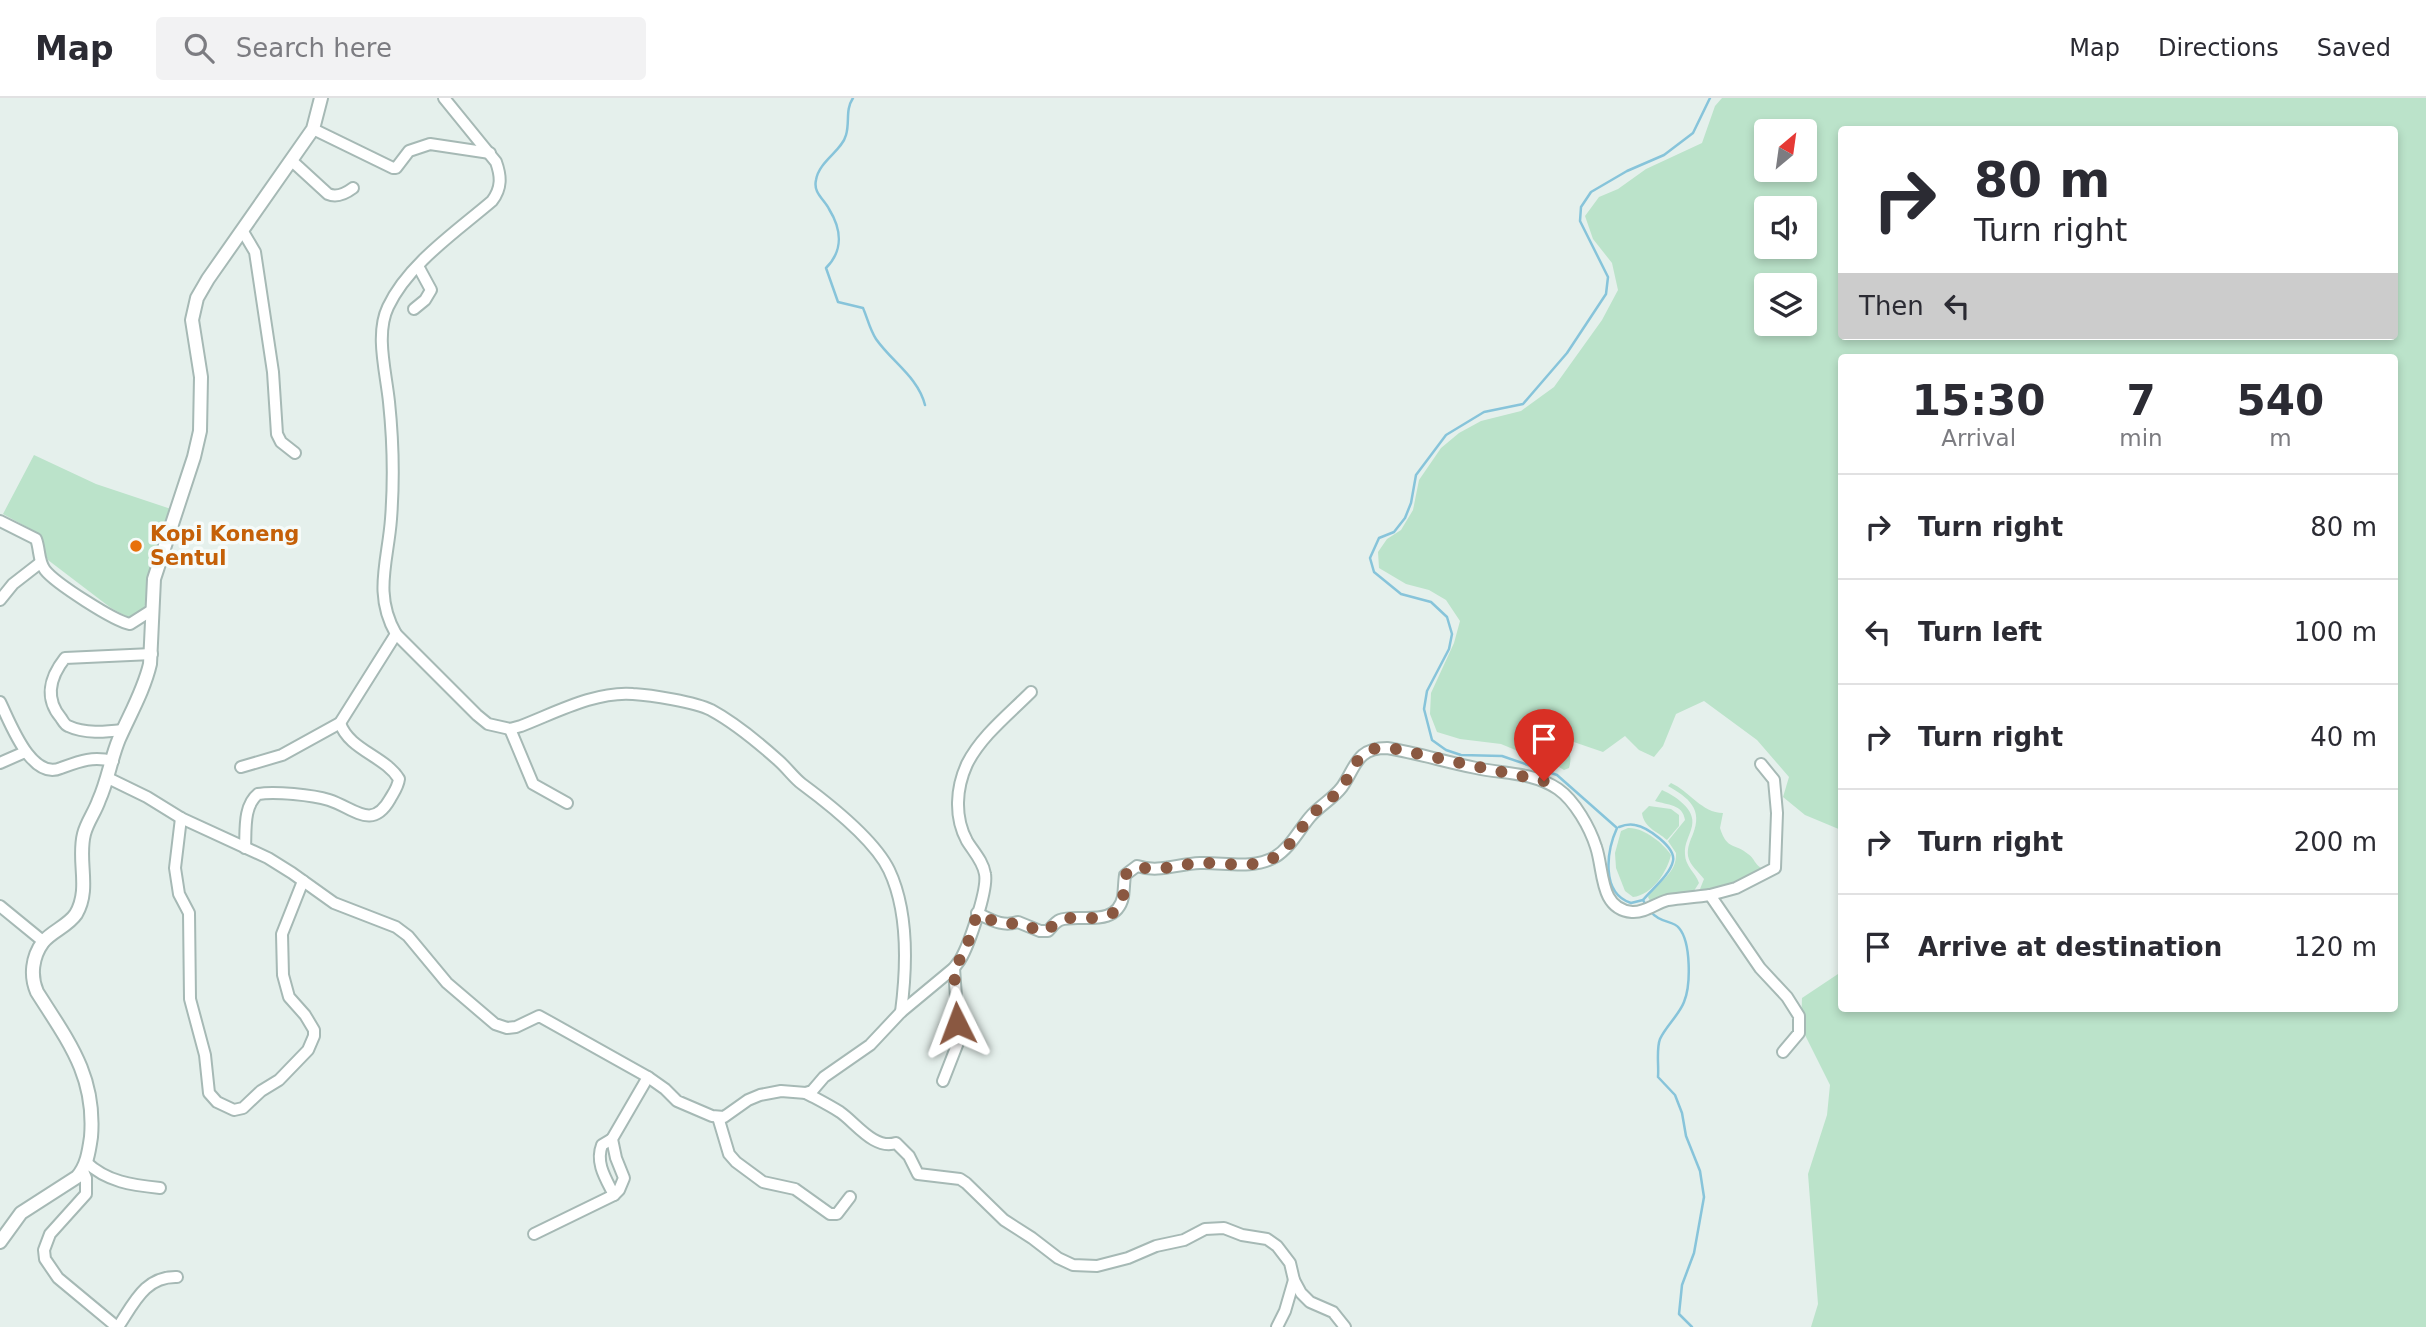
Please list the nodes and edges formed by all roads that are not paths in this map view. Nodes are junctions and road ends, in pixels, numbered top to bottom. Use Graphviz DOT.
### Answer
graph roads {
  1 [pos="321,98"];
  2 [pos="444,98"];
  3 [pos="313,129"];
  4 [pos="489,153"];
  5 [pos="292,161"];
  6 [pos="353,188"];
  7 [pos="242,230"];
  8 [pos="418,266"];
  9 [pos="414,309"];
  10 [pos="295,453"];
  11 [pos="0,521"];
  12 [pos="40,562"];
  13 [pos="0,600"];
  14 [pos="152,610"];
  15 [pos="396,634"];
  16 [pos="152,653"];
  17 [pos="1031,692"];
  18 [pos="0,702"];
  19 [pos="340,723"];
  20 [pos="510,729"];
  21 [pos="123,730"];
  22 [pos="25,752"];
  23 [pos="113,761"];
  24 [pos="0,763"];
  25 [pos="1760,764"];
  26 [pos="241,767"];
  27 [pos="108,778"];
  28 [pos="567,803"];
  29 [pos="181,818"];
  30 [pos="245,848"];
  31 [pos="303,881"];
  32 [pos="1710,895"];
  33 [pos="0,906"];
  34 [pos="977,914"];
  35 [pos="44,942"];
  36 [pos="954,968"];
  37 [pos="901,1012"];
  38 [pos="1783,1052"];
  39 [pos="648,1077"];
  40 [pos="943,1081"];
  41 [pos="806,1093"];
  42 [pos="718,1117"];
  43 [pos="612,1139"];
  44 [pos="84,1166"];
  45 [pos="160,1188"];
  46 [pos="614,1195"];
  47 [pos="850,1197"];
  48 [pos="534,1234"];
  49 [pos="0,1242"];
  50 [pos="177,1277"];
  51 [pos="1294,1280"];
  52 [pos="118,1327"];
  53 [pos="1277,1327"];
  54 [pos="1345,1327"];
  1 -- 3 [label="street"];
  2 -- 4 [label="street"];
  3 -- 4 [label="street"];
  3 -- 5 [label="street"];
  4 -- 8 [label="street"];
  5 -- 6 [label="street"];
  5 -- 7 [label="street"];
  7 -- 10 [label="street"];
  7 -- 14 [label="street"];
  8 -- 9 [label="street"];
  8 -- 15 [label="street"];
  11 -- 12 [label="street"];
  12 -- 13 [label="street"];
  12 -- 14 [label="street"];
  14 -- 16 [label="street"];
  15 -- 19 [label="street"];
  15 -- 20 [label="street"];
  16 -- 21 [label="street"];
  16 -- 21 [label="street"];
  17 -- 34 [label="street"];
  18 -- 22 [label="street"];
  19 -- 26 [label="street"];
  19 -- 30 [label="street"];
  20 -- 28 [label="street"];
  20 -- 37 [label="street"];
  21 -- 23 [label="street"];
  22 -- 23 [label="street"];
  22 -- 24 [label="street"];
  23 -- 27 [label="street"];
  25 -- 32 [label="street"];
  27 -- 29 [label="street"];
  27 -- 35 [label="street"];
  29 -- 30 [label="street"];
  29 -- 31 [label="street"];
  30 -- 31 [label="street"];
  31 -- 39 [label="street"];
  32 -- 34 [label="street"];
  32 -- 38 [label="street"];
  33 -- 35 [label="street"];
  34 -- 36 [label="street"];
  35 -- 44 [label="street"];
  36 -- 37 [label="street"];
  36 -- 40 [label="street"];
  37 -- 41 [label="street"];
  39 -- 42 [label="street"];
  39 -- 43 [label="street"];
  41 -- 42 [label="street"];
  41 -- 51 [label="street"];
  42 -- 47 [label="street"];
  43 -- 46 [label="street"];
  43 -- 46 [label="street"];
  44 -- 45 [label="street"];
  44 -- 49 [label="street"];
  44 -- 52 [label="street"];
  46 -- 48 [label="street"];
  50 -- 52 [label="street"];
  51 -- 53 [label="street"];
  51 -- 54 [label="street"];
}
